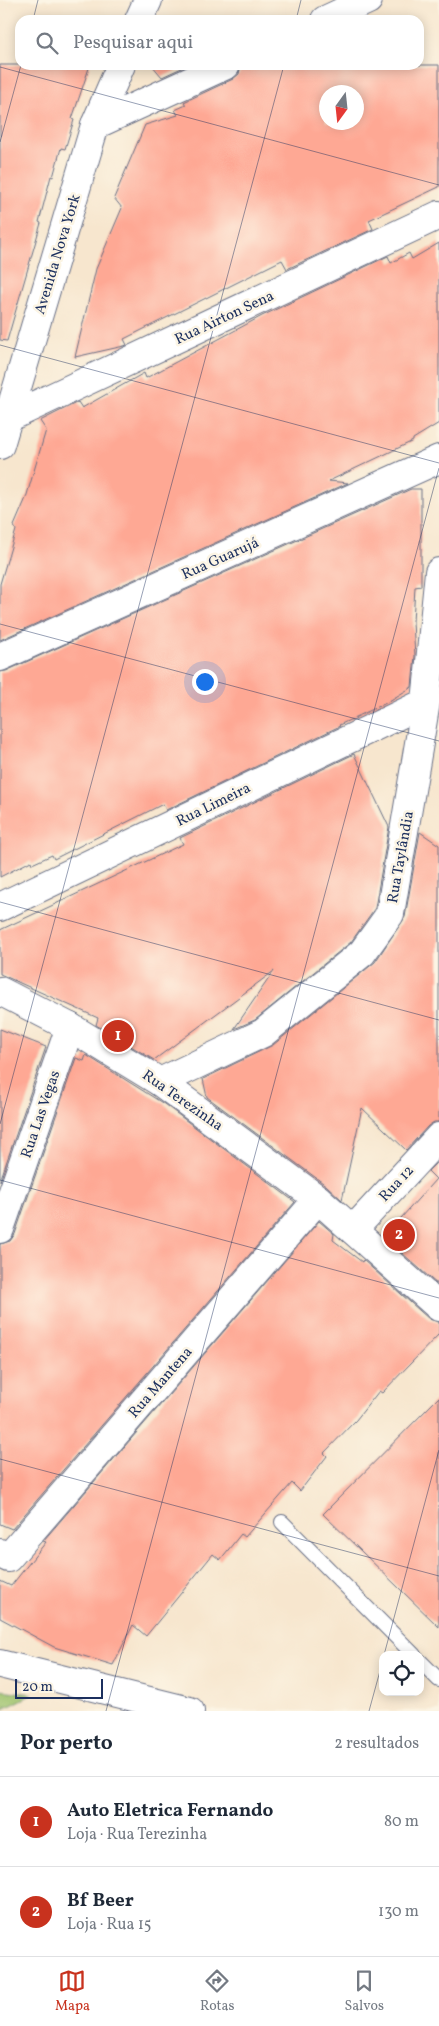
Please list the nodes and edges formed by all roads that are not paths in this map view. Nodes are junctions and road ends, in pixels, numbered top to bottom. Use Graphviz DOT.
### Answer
graph roads {
  1 [pos="148,0"];
  2 [pos="368,0"];
  3 [pos="141,15"];
  4 [pos="335,15"];
  5 [pos="118,70"];
  6 [pos="215,70"];
  7 [pos="95,125"];
  8 [pos="439,215"];
  9 [pos="8,418"];
  10 [pos="0,446"];
  11 [pos="439,459"];
  12 [pos="439,572"];
  13 [pos="0,657"];
  14 [pos="432,707"];
  15 [pos="0,907"];
  16 [pos="0,991"];
  17 [pos="70,1028"];
  18 [pos="160,1082"];
  19 [pos="439,1137"];
  20 [pos="318,1199"];
  21 [pos="0,1229"];
  22 [pos="353,1230"];
  23 [pos="439,1307"];
  24 [pos="282,1522"];
  25 [pos="0,1553"];
  26 [pos="410,1651"];
  27 [pos="0,1664"];
  28 [pos="424,1665"];
  29 [pos="439,1680"];
  30 [pos="190,1711"];
  1 -- 3 [label="street"];
  2 -- 4 [label="street"];
  5 -- 7 [label="street, Avenida Nova York"];
  6 -- 7 [label="street"];
  7 -- 9 [label="street, Avenida Nova York"];
  8 -- 9 [label="street, Rua Airton Sena"];
  9 -- 10 [label="street, Avenida Nova York"];
  11 -- 13 [label="street, Rua Guarujá"];
  12 -- 14 [label="street, Rua Taylândia"];
  14 -- 15 [label="street, Rua Limeira"];
  14 -- 18 [label="street, Rua Taylândia"];
  16 -- 17 [label="street, Rua Terezinha"];
  17 -- 18 [label="street, Rua Terezinha"];
  17 -- 21 [label="street, Rua Las Vegas"];
  18 -- 20 [label="street, Rua Terezinha"];
  19 -- 22 [label="street, Rua 12"];
  20 -- 22 [label="street, Rua Terezinha"];
  20 -- 25 [label="street, Rua Mantena"];
  22 -- 23 [label="street, Rua Terezinha"];
  24 -- 26 [label="lane"];
  27 -- 30 [label="street"];
  28 -- 29 [label="lane"];
}
